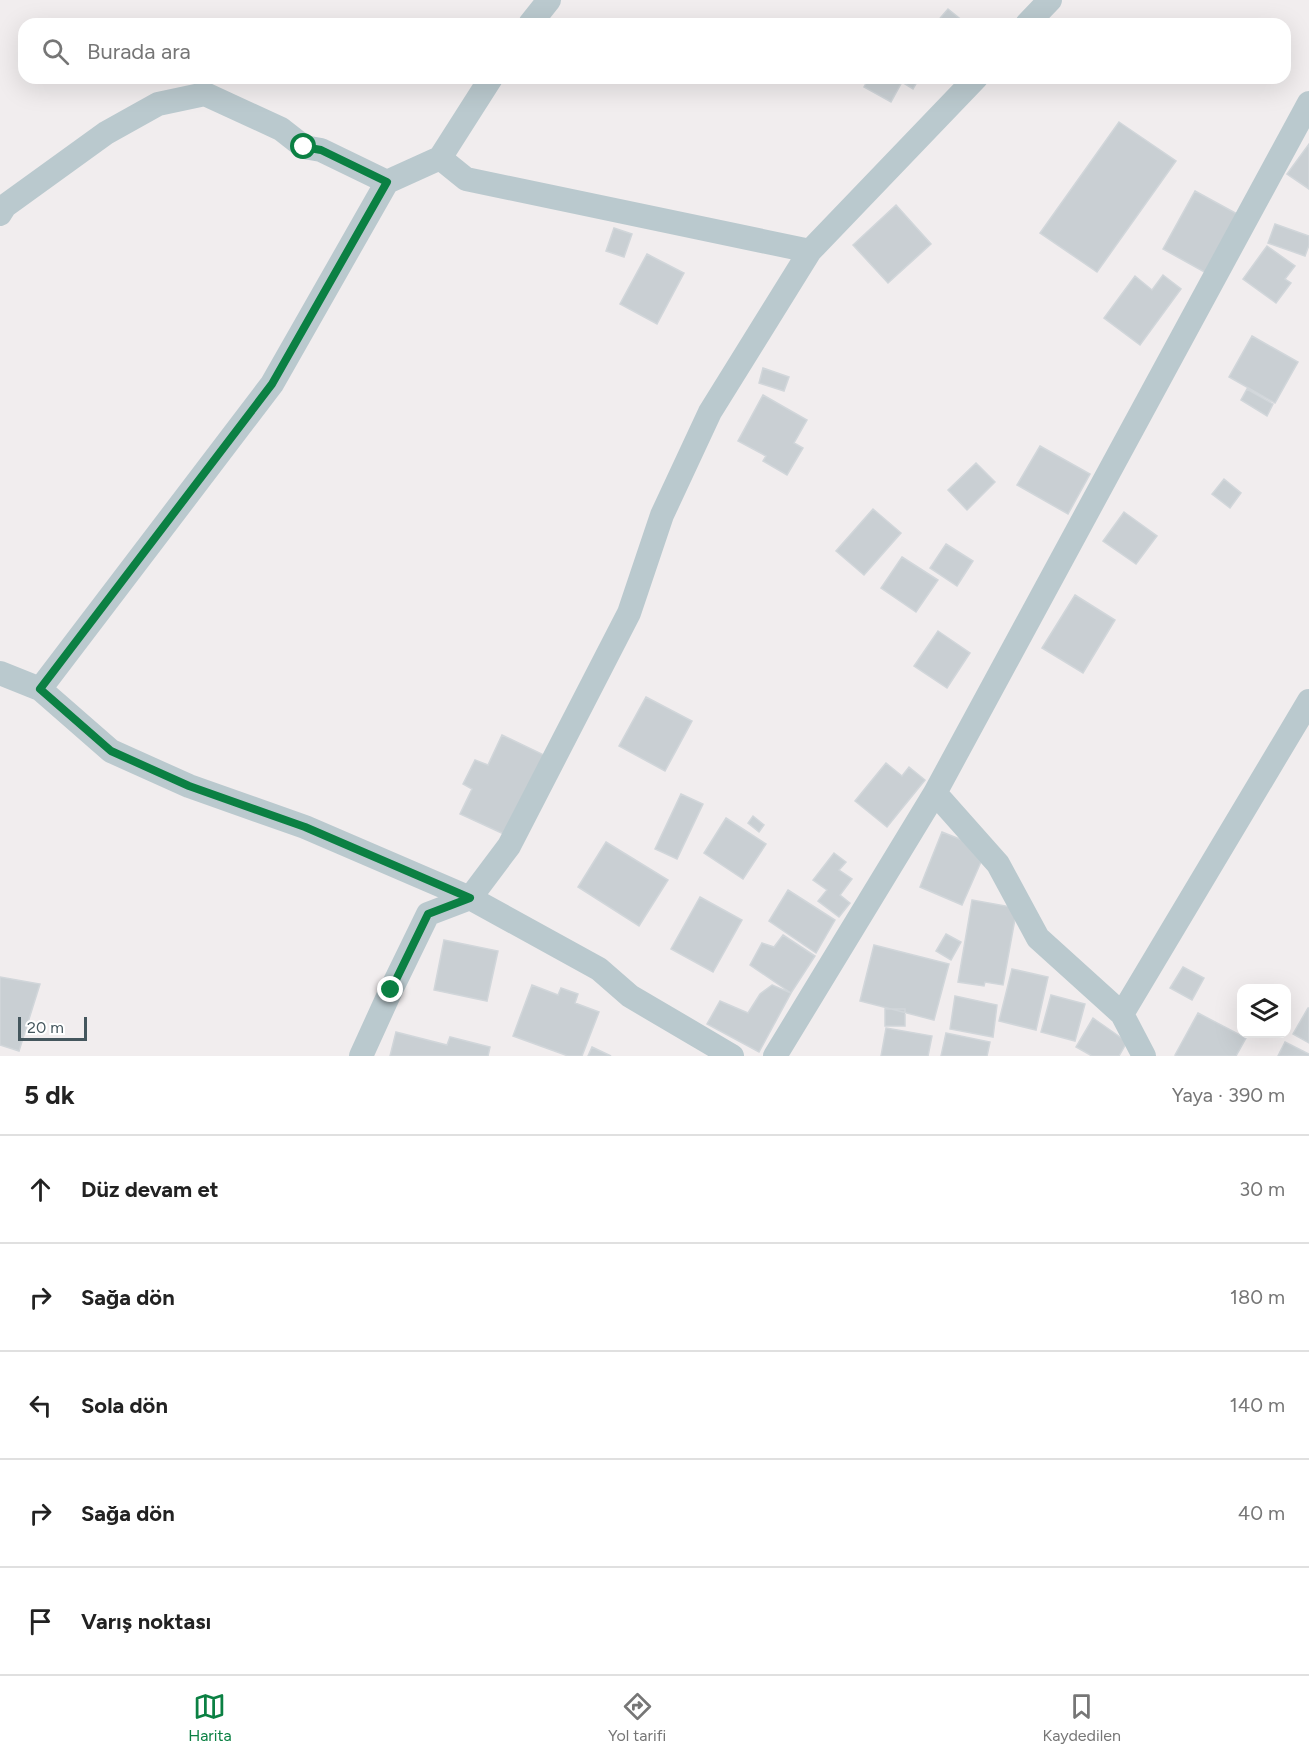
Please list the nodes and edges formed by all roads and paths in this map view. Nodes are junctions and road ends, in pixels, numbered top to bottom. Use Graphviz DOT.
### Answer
graph roads {
  1 [pos="549,0"];
  2 [pos="1050,0"];
  3 [pos="535,18"];
  4 [pos="1033,18"];
  5 [pos="487,84"];
  6 [pos="970,84"];
  7 [pos="1309,103"];
  8 [pos="440,158"];
  9 [pos="387,182"];
  10 [pos="0,214"];
  11 [pos="810,251"];
  12 [pos="0,673"];
  13 [pos="40,689"];
  14 [pos="1309,700"];
  15 [pos="935,793"];
  16 [pos="470,898"];
  17 [pos="1122,1014"];
  18 [pos="361,1056"];
  19 [pos="732,1056"];
  20 [pos="776,1056"];
  21 [pos="1144,1056"];
  1 -- 3 [label="street"];
  2 -- 4 [label="street"];
  5 -- 8 [label="street"];
  6 -- 11 [label="street"];
  7 -- 15 [label="street"];
  8 -- 9 [label="street"];
  8 -- 11 [label="street"];
  9 -- 10 [label="street"];
  9 -- 13 [label="street"];
  11 -- 16 [label="street"];
  12 -- 13 [label="street"];
  13 -- 16 [label="street"];
  14 -- 17 [label="street"];
  15 -- 17 [label="street"];
  15 -- 20 [label="street"];
  16 -- 18 [label="street"];
  16 -- 19 [label="street"];
  17 -- 21 [label="street"];
}
